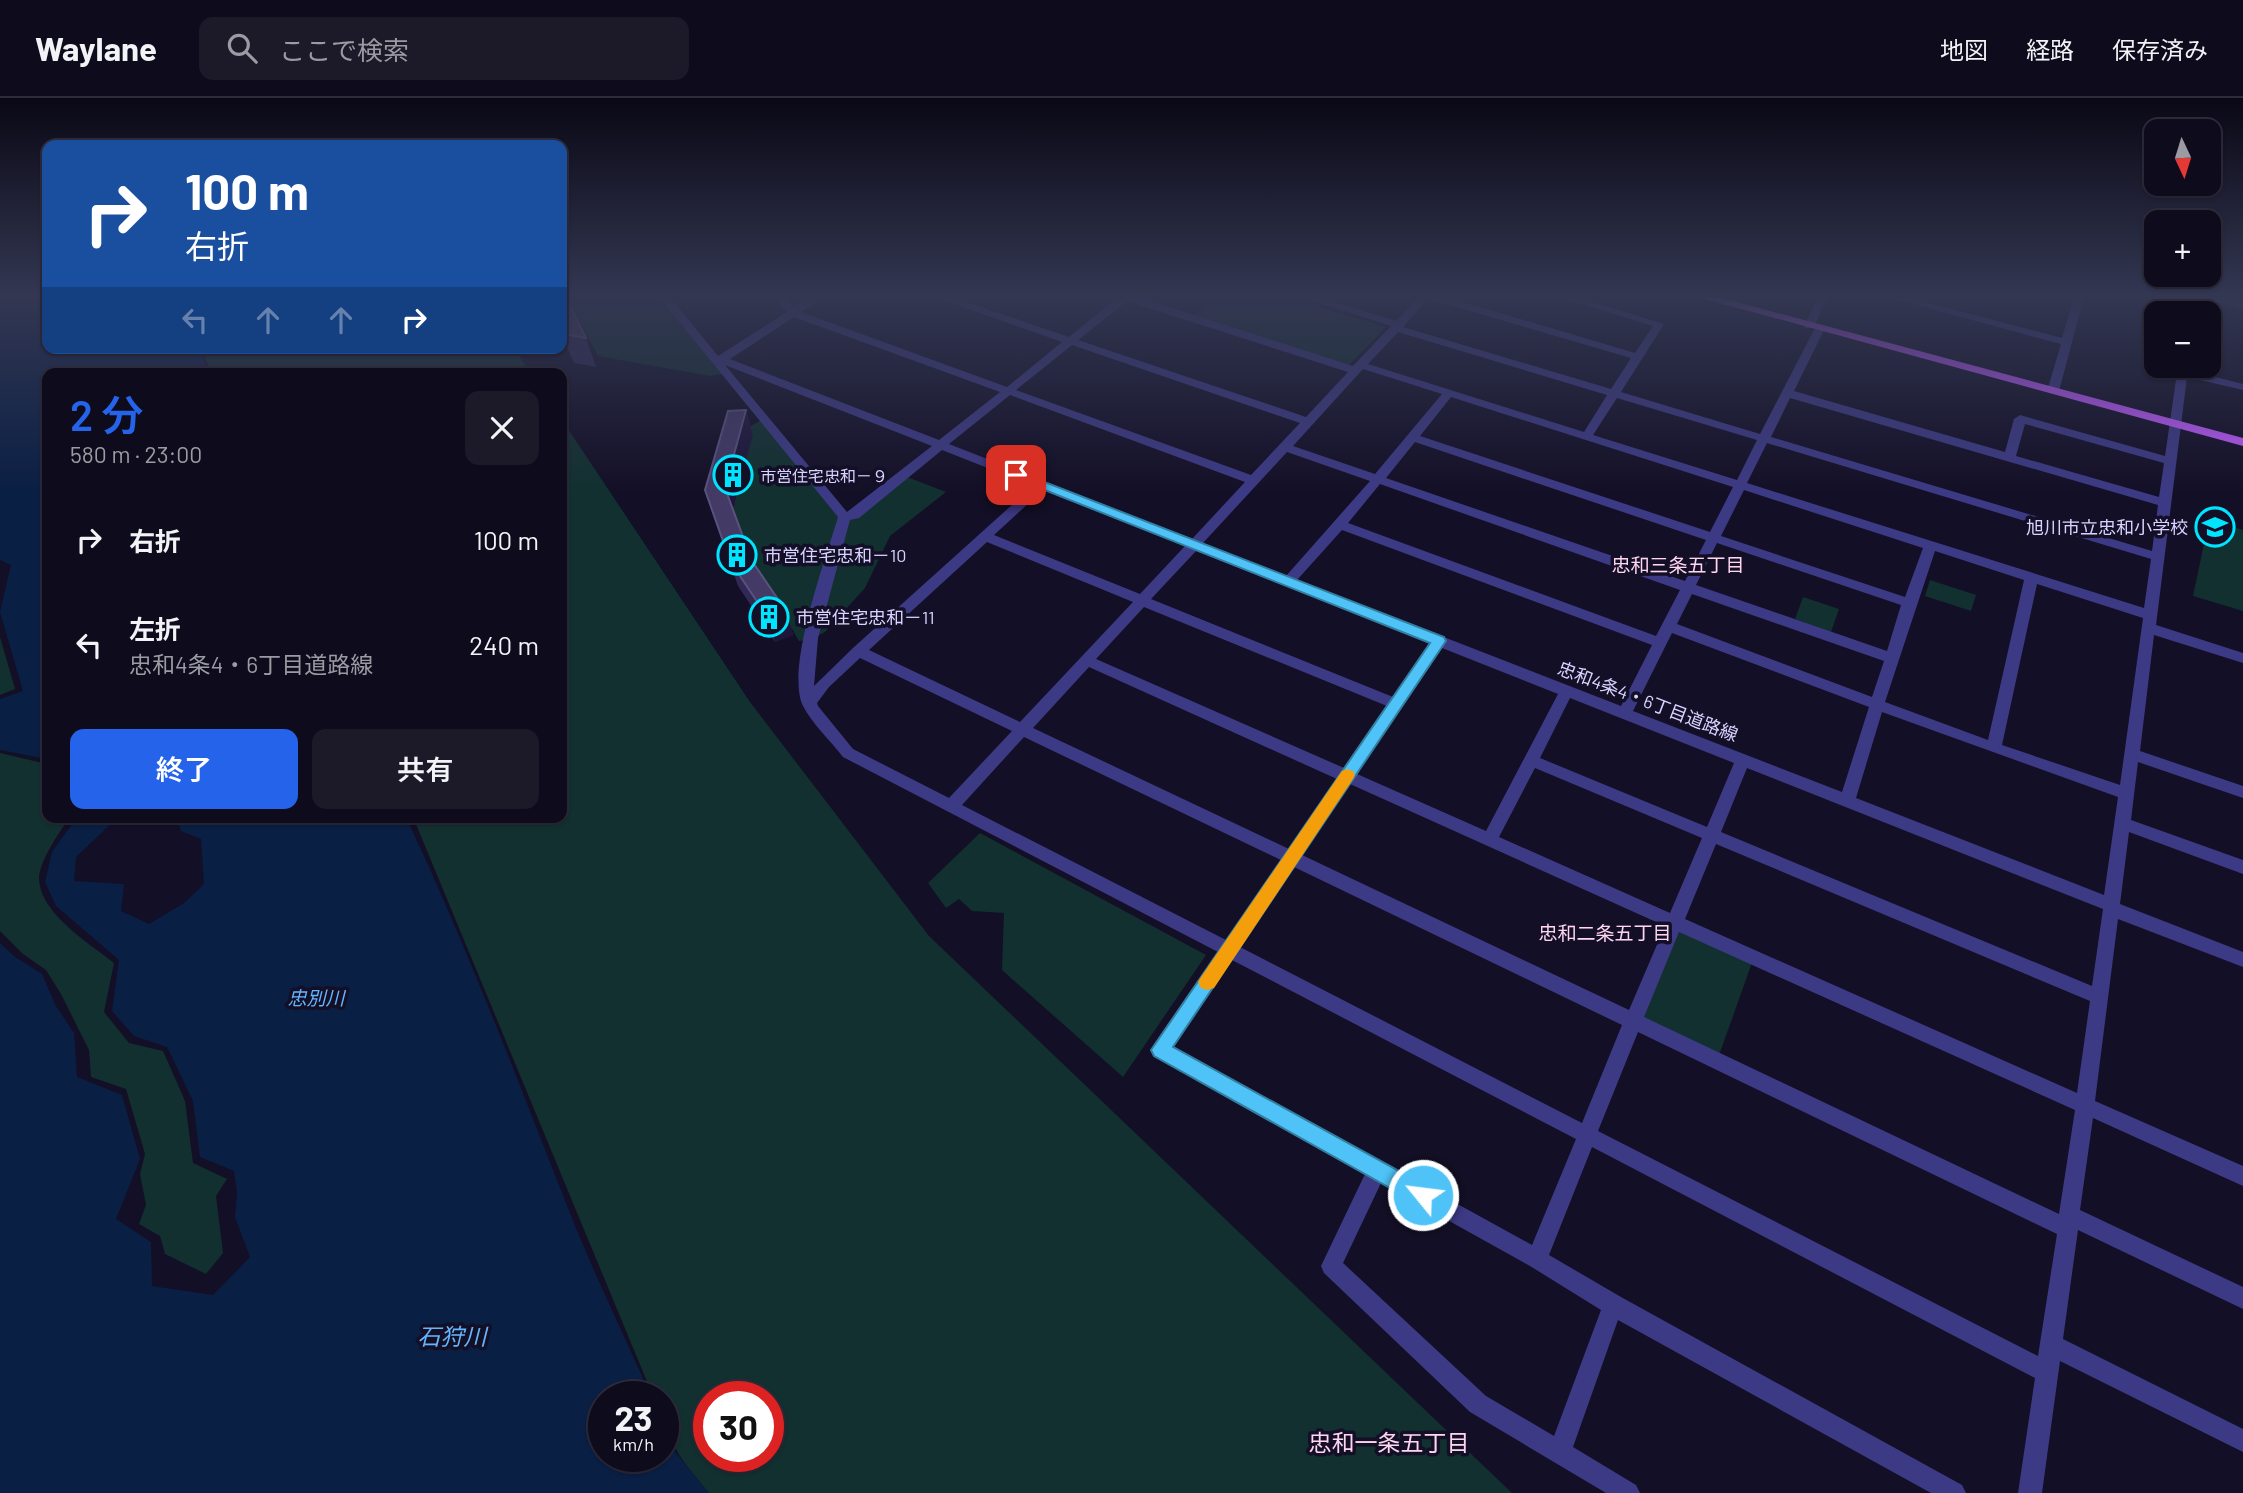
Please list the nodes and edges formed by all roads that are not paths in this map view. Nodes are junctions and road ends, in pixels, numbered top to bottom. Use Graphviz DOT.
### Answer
graph roads {
  1 [pos="720,362"];
  2 [pos="722,362"];
  3 [pos="928,362"];
  4 [pos="1044,362"];
  5 [pos="1129,362"];
  6 [pos="1339,362"];
  7 [pos="1365,362"];
  8 [pos="1513,362"];
  9 [pos="1635,362"];
  10 [pos="1800,362"];
  11 [pos="1945,362"];
  12 [pos="2061,362"];
  13 [pos="1359,368"];
  14 [pos="2181,378"];
  15 [pos="2212,378"];
  16 [pos="2243,387"];
  17 [pos="1007,391"];
  18 [pos="2053,391"];
  19 [pos="1449,393"];
  20 [pos="1614,393"];
  21 [pos="1787,393"];
  22 [pos="1308,422"];
  23 [pos="2175,424"];
  24 [pos="1412,437"];
  25 [pos="1586,437"];
  26 [pos="1764,438"];
  27 [pos="2243,442"];
  28 [pos="938,446"];
  29 [pos="1285,447"];
  30 [pos="2010,457"];
  31 [pos="2171,461"];
  32 [pos="1377,479"];
  33 [pos="1255,481"];
  34 [pos="1042,484"];
  35 [pos="1740,486"];
  36 [pos="2166,503"];
  37 [pos="844,517"];
  38 [pos="1340,525"];
  39 [pos="985,536"];
  40 [pos="1713,537"];
  41 [pos="1195,545"];
  42 [pos="1930,547"];
  43 [pos="2158,556"];
  44 [pos="2031,579"];
  45 [pos="1289,581"];
  46 [pos="1688,588"];
  47 [pos="1143,599"];
  48 [pos="1909,603"];
  49 [pos="2149,622"];
  50 [pos="1668,626"];
  51 [pos="1439,641"];
  52 [pos="1660,643"];
  53 [pos="858,651"];
  54 [pos="1891,658"];
  55 [pos="2243,658"];
  56 [pos="1086,660"];
  57 [pos="1567,691"];
  58 [pos="809,703"];
  59 [pos="1395,704"];
  60 [pos="1878,704"];
  61 [pos="1625,712"];
  62 [pos="1022,729"];
  63 [pos="1994,748"];
  64 [pos="2132,754"];
  65 [pos="1530,760"];
  66 [pos="1743,760"];
  67 [pos="1347,776"];
  68 [pos="2243,792"];
  69 [pos="2125,793"];
  70 [pos="1847,800"];
  71 [pos="951,806"];
  72 [pos="2122,822"];
  73 [pos="1711,837"];
  74 [pos="1490,839"];
  75 [pos="1292,858"];
  76 [pos="2243,867"];
  77 [pos="2111,907"];
  78 [pos="1675,922"];
  79 [pos="1230,949"];
  80 [pos="2243,960"];
  81 [pos="2099,997"];
  82 [pos="1633,1021"];
  83 [pos="2085,1105"];
  84 [pos="1586,1135"];
  85 [pos="1377,1169"];
  86 [pos="2243,1176"];
  87 [pos="2068,1222"];
  88 [pos="1537,1259"];
  89 [pos="2243,1298"];
  90 [pos="1613,1305"];
  91 [pos="2052,1345"];
  92 [pos="2048,1373"];
  93 [pos="2243,1441"];
  94 [pos="1560,1452"];
  95 [pos="1628,1493"];
  96 [pos="1954,1493"];
  97 [pos="2030,1493"];
  1 -- 37 [label="street"];
  2 -- 28 [label="street, 忠和4条4・6丁目道路線"];
  3 -- 17 [label="street"];
  4 -- 17 [label="street"];
  5 -- 22 [label="street"];
  6 -- 13 [label="street"];
  7 -- 13 [label="street"];
  8 -- 20 [label="street"];
  9 -- 20 [label="street"];
  10 -- 21 [label="street"];
  11 -- 18 [label="main road"];
  12 -- 18 [label="street"];
  13 -- 19 [label="street"];
  13 -- 22 [label="street"];
  14 -- 23 [label="street"];
  15 -- 16 [label="street"];
  17 -- 28 [label="street"];
  17 -- 33 [label="street"];
  18 -- 23 [label="main road"];
  19 -- 24 [label="street"];
  19 -- 25 [label="street"];
  20 -- 25 [label="street"];
  20 -- 26 [label="street"];
  21 -- 26 [label="street"];
  21 -- 30 [label="street"];
  22 -- 29 [label="street"];
  23 -- 27 [label="main road"];
  23 -- 31 [label="street"];
  24 -- 32 [label="street"];
  24 -- 40 [label="street"];
  25 -- 35 [label="street"];
  26 -- 35 [label="street"];
  26 -- 43 [label="street"];
  28 -- 34 [label="street, 忠和4条4・6丁目道路線"];
  28 -- 37 [label="street"];
  29 -- 32 [label="street"];
  29 -- 33 [label="street"];
  30 -- 31 [label="street"];
  30 -- 36 [label="street"];
  31 -- 36 [label="street"];
  32 -- 38 [label="street"];
  32 -- 46 [label="street"];
  33 -- 41 [label="street"];
  34 -- 39 [label="street"];
  34 -- 41 [label="street, 忠和4条4・6丁目道路線"];
  35 -- 40 [label="street"];
  35 -- 42 [label="street"];
  36 -- 43 [label="street"];
  37 -- 58 [label="street"];
  38 -- 45 [label="street"];
  38 -- 52 [label="street"];
  39 -- 47 [label="street"];
  39 -- 53 [label="street"];
  40 -- 46 [label="street"];
  40 -- 48 [label="street"];
  41 -- 45 [label="street, 忠和4条4・6丁目道路線"];
  41 -- 47 [label="street"];
  42 -- 44 [label="street"];
  42 -- 48 [label="street"];
  43 -- 49 [label="street"];
  44 -- 49 [label="street"];
  44 -- 63 [label="street"];
  45 -- 51 [label="street, 忠和4条4・6丁目道路線"];
  46 -- 50 [label="street"];
  46 -- 54 [label="street"];
  47 -- 56 [label="street"];
  47 -- 59 [label="street"];
  48 -- 54 [label="street"];
  49 -- 55 [label="street"];
  49 -- 64 [label="street"];
  50 -- 52 [label="street"];
  50 -- 60 [label="street"];
  51 -- 57 [label="street, 忠和4条4・6丁目道路線"];
  51 -- 59 [label="street"];
  52 -- 61 [label="street"];
  53 -- 58 [label="street"];
  53 -- 62 [label="street"];
  54 -- 60 [label="street"];
  56 -- 62 [label="street"];
  56 -- 67 [label="street"];
  57 -- 61 [label="street, 忠和4条4・6丁目道路線"];
  57 -- 65 [label="street"];
  58 -- 71 [label="street"];
  59 -- 67 [label="street"];
  60 -- 63 [label="street"];
  60 -- 70 [label="street"];
  61 -- 66 [label="street, 忠和4条4・6丁目道路線"];
  62 -- 71 [label="street"];
  62 -- 75 [label="street"];
  63 -- 69 [label="street"];
  64 -- 68 [label="street"];
  64 -- 69 [label="street"];
  65 -- 73 [label="street"];
  65 -- 74 [label="street"];
  66 -- 70 [label="street, 忠和4条4・6丁目道路線"];
  66 -- 73 [label="street"];
  67 -- 74 [label="street"];
  67 -- 75 [label="street"];
  69 -- 72 [label="street"];
  70 -- 77 [label="street, 忠和4条4・6丁目道路線"];
  71 -- 79 [label="street"];
  72 -- 76 [label="street"];
  72 -- 77 [label="street"];
  73 -- 78 [label="street"];
  73 -- 81 [label="street"];
  74 -- 78 [label="street"];
  75 -- 79 [label="street"];
  75 -- 82 [label="street"];
  77 -- 80 [label="street, 忠和4条4・6丁目道路線"];
  77 -- 81 [label="street"];
  78 -- 82 [label="street"];
  78 -- 83 [label="street"];
  79 -- 84 [label="street"];
  79 -- 85 [label="street"];
  81 -- 83 [label="street"];
  82 -- 84 [label="street"];
  82 -- 87 [label="street"];
  83 -- 86 [label="street"];
  83 -- 87 [label="street"];
  84 -- 88 [label="street"];
  84 -- 92 [label="street"];
  85 -- 88 [label="street"];
  85 -- 94 [label="street"];
  87 -- 89 [label="street"];
  87 -- 91 [label="street"];
  88 -- 90 [label="street"];
  90 -- 94 [label="street"];
  90 -- 96 [label="street"];
  91 -- 92 [label="street"];
  91 -- 93 [label="street"];
  92 -- 97 [label="street"];
  94 -- 95 [label="street"];
}
